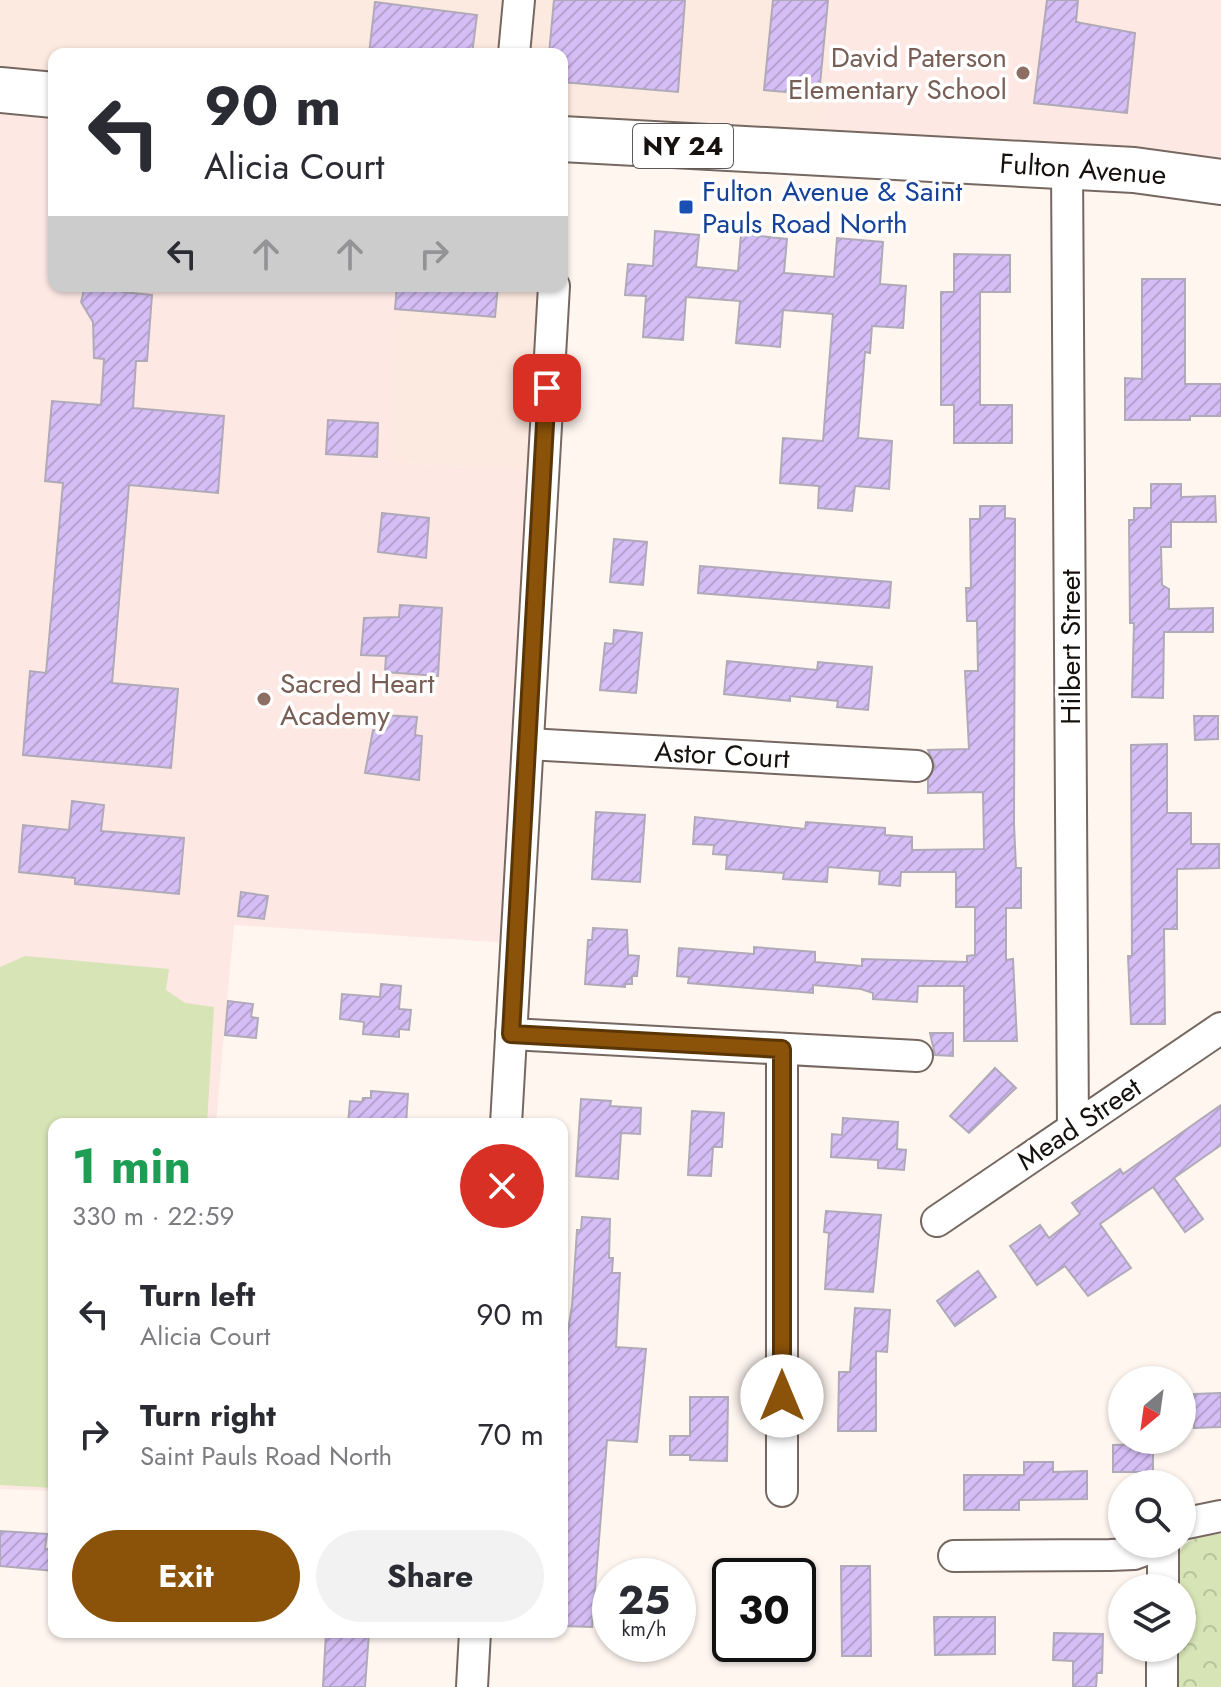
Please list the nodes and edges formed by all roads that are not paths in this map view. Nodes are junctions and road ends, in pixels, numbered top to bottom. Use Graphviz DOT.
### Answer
graph roads {
  1 [pos="519,0"];
  2 [pos="515,48"];
  3 [pos="0,90"];
  4 [pos="48,94"];
  5 [pos="568,148"];
  6 [pos="1067,166"];
  7 [pos="1221,182"];
  8 [pos="554,292"];
  9 [pos="528,744"];
  10 [pos="917,766"];
  11 [pos="1221,1028"];
  12 [pos="511,1034"];
  13 [pos="782,1049"];
  14 [pos="917,1056"];
  15 [pos="506,1118"];
  16 [pos="1073,1128"];
  17 [pos="937,1221"];
  18 [pos="782,1491"];
  19 [pos="1221,1516"];
  20 [pos="1196,1521"];
  21 [pos="1108,1555"];
  22 [pos="954,1556"];
  23 [pos="475,1638"];
  24 [pos="1162,1662"];
  25 [pos="472,1687"];
  26 [pos="1162,1687"];
  1 -- 2 [label="street"];
  3 -- 4 [label="main road"];
  5 -- 6 [label="main road, Fulton Avenue / NY 24"];
  6 -- 7 [label="main road, Fulton Avenue / NY 24"];
  6 -- 16 [label="street, Hilbert Street"];
  8 -- 9 [label="street"];
  9 -- 10 [label="street, Astor Court"];
  9 -- 12 [label="street"];
  11 -- 16 [label="street, Mead Street"];
  12 -- 13 [label="street"];
  12 -- 15 [label="street"];
  13 -- 14 [label="street"];
  13 -- 18 [label="street"];
  16 -- 17 [label="street, Mead Street"];
  19 -- 20 [label="street"];
  21 -- 22 [label="street"];
  23 -- 25 [label="street"];
  24 -- 26 [label="street"];
}
